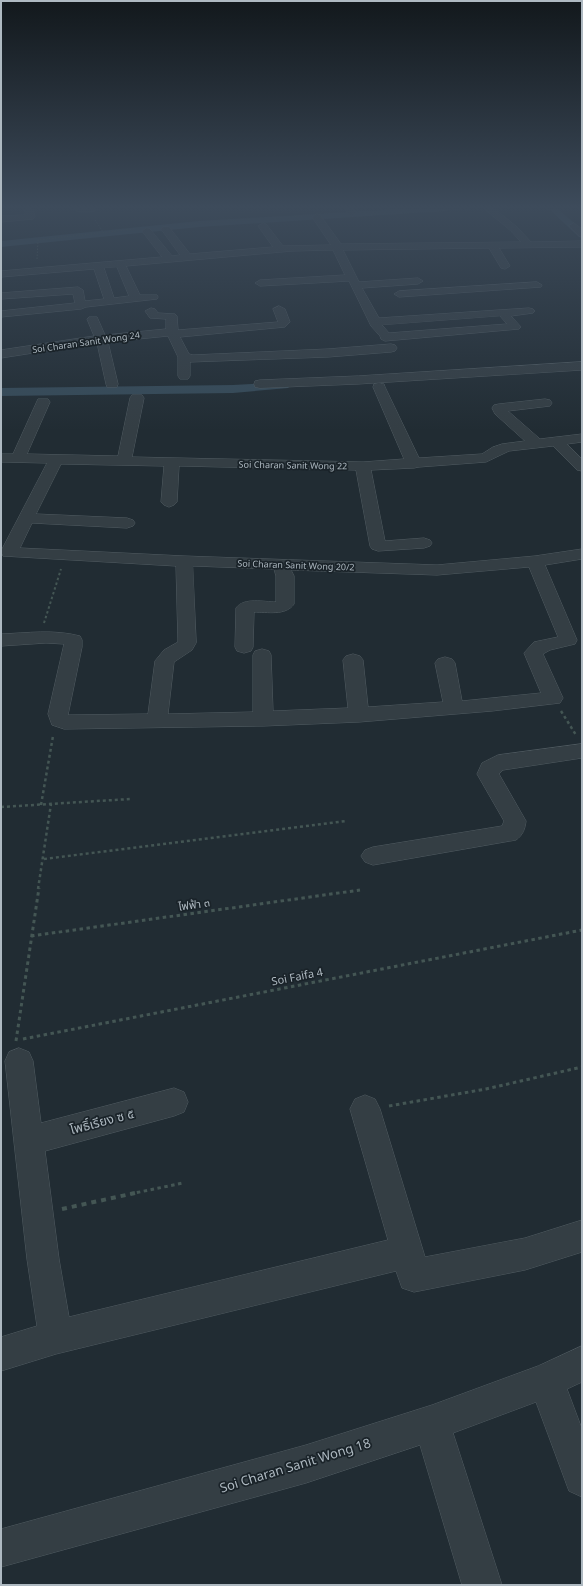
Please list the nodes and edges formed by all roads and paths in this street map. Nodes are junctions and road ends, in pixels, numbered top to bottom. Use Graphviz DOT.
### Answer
graph roads {
  1 [pos="104,283"];
  2 [pos="129,283"];
  3 [pos="260,283"];
  4 [pos="355,283"];
  5 [pos="537,285"];
  6 [pos="266,295"];
  7 [pos="1,296"];
  8 [pos="363,297"];
  9 [pos="376,297"];
  10 [pos="153,298"];
  11 [pos="136,299"];
  12 [pos="110,302"];
  13 [pos="86,304"];
  14 [pos="412,308"];
  15 [pos="279,309"];
  16 [pos="151,311"];
  17 [pos="529,311"];
  18 [pos="386,312"];
  19 [pos="503,313"];
  20 [pos="1,314"];
  21 [pos="93,319"];
  22 [pos="374,319"];
  23 [pos="172,333"];
  24 [pos="102,339"];
  25 [pos="342,344"];
  26 [pos="391,349"];
  27 [pos="7,356"];
  28 [pos="184,357"];
  29 [pos="582,366"];
  30 [pos="184,376"];
  31 [pos="405,376"];
  32 [pos="112,384"];
  33 [pos="260,384"];
  34 [pos="379,387"];
  35 [pos="137,398"];
  36 [pos="43,402"];
  37 [pos="545,403"];
  38 [pos="582,438"];
  39 [pos="556,441"];
  40 [pos="536,444"];
  41 [pos="1,458"];
  42 [pos="18,459"];
  43 [pos="56,460"];
  44 [pos="124,461"];
  45 [pos="172,463"];
  46 [pos="414,464"];
  47 [pos="363,466"];
  48 [pos="582,466"];
  49 [pos="169,502"];
  50 [pos="26,518"];
  51 [pos="126,523"];
  52 [pos="424,543"];
  53 [pos="582,554"];
  54 [pos="66,555"];
  55 [pos="184,561"];
  56 [pos="535,561"];
  57 [pos="280,564"];
  58 [pos="42,627"];
  59 [pos="1,640"];
  60 [pos="244,647"];
  61 [pos="262,655"];
  62 [pos="353,660"];
  63 [pos="445,663"];
  64 [pos="553,698"];
  65 [pos="454,708"];
  66 [pos="359,715"];
  67 [pos="263,719"];
  68 [pos="59,720"];
  69 [pos="157,721"];
  70 [pos="580,745"];
  71 [pos="130,799"];
  72 [pos="41,804"];
  73 [pos="51,804"];
  74 [pos="1,807"];
  75 [pos="346,821"];
  76 [pos="373,856"];
  77 [pos="44,859"];
  78 [pos="360,890"];
  79 [pos="582,930"];
  80 [pos="31,936"];
  81 [pos="18,1051"];
  82 [pos="582,1067"];
  83 [pos="174,1102"];
  84 [pos="365,1109"];
  85 [pos="29,1141"];
  86 [pos="183,1183"];
  87 [pos="38,1214"];
  88 [pos="582,1236"];
  89 [pos="407,1252"];
  90 [pos="56,1337"];
  91 [pos="1,1354"];
  92 [pos="582,1363"];
  93 [pos="546,1381"];
  94 [pos="432,1423"];
  95 [pos="582,1478"];
  96 [pos="1,1548"];
  97 [pos="482,1585"];
  1 -- 12 [label="street"];
  2 -- 11 [label="street"];
  3 -- 6 [label="street"];
  4 -- 8 [label="street"];
  5 -- 14 [label="street"];
  7 -- 20 [label="street"];
  8 -- 9 [label="street"];
  8 -- 22 [label="street"];
  10 -- 11 [label="street"];
  11 -- 12 [label="street"];
  12 -- 13 [label="street"];
  15 -- 23 [label="street, Soi Charan Sanit Wong 24"];
  16 -- 23 [label="street"];
  17 -- 19 [label="street"];
  18 -- 22 [label="street"];
  19 -- 22 [label="street"];
  19 -- 26 [label="street"];
  21 -- 24 [label="street"];
  22 -- 26 [label="street"];
  23 -- 24 [label="street, Soi Charan Sanit Wong 24"];
  23 -- 28 [label="street"];
  24 -- 27 [label="street, Soi Charan Sanit Wong 24"];
  24 -- 32 [label="street"];
  25 -- 26 [label="street"];
  26 -- 28 [label="street"];
  26 -- 31 [label="street"];
  28 -- 30 [label="street"];
  29 -- 31 [label="street"];
  31 -- 33 [label="street"];
  34 -- 46 [label="street"];
  35 -- 44 [label="street"];
  36 -- 42 [label="street"];
  37 -- 40 [label="street"];
  38 -- 39 [label="street, Soi Charan Sanit Wong 22"];
  39 -- 40 [label="street, Soi Charan Sanit Wong 22"];
  39 -- 48 [label="street"];
  40 -- 46 [label="street, Soi Charan Sanit Wong 22"];
  41 -- 42 [label="street, Soi Charan Sanit Wong 22"];
  42 -- 43 [label="street, Soi Charan Sanit Wong 22"];
  43 -- 44 [label="street, Soi Charan Sanit Wong 22"];
  43 -- 50 [label="street"];
  44 -- 45 [label="street, Soi Charan Sanit Wong 22"];
  45 -- 47 [label="street, Soi Charan Sanit Wong 22"];
  45 -- 49 [label="street"];
  46 -- 47 [label="street, Soi Charan Sanit Wong 22"];
  47 -- 52 [label="street"];
  50 -- 51 [label="street"];
  50 -- 54 [label="street, Soi Charan Sanit Wong 20/2"];
  53 -- 56 [label="street, Soi Charan Sanit Wong 20/2"];
  54 -- 55 [label="street, Soi Charan Sanit Wong 20/2"];
  54 -- 58 [label="path"];
  55 -- 57 [label="street, Soi Charan Sanit Wong 20/2"];
  55 -- 69 [label="street"];
  56 -- 57 [label="street, Soi Charan Sanit Wong 20/2"];
  56 -- 64 [label="street"];
  57 -- 60 [label="street"];
  59 -- 68 [label="street"];
  61 -- 67 [label="street"];
  62 -- 66 [label="street"];
  63 -- 65 [label="street"];
  64 -- 65 [label="street"];
  64 -- 70 [label="path"];
  65 -- 66 [label="street"];
  66 -- 67 [label="street"];
  67 -- 69 [label="street"];
  68 -- 69 [label="street"];
  68 -- 72 [label="path"];
  70 -- 76 [label="street"];
  71 -- 73 [label="path"];
  72 -- 73 [label="path"];
  72 -- 74 [label="path"];
  73 -- 77 [label="path"];
  75 -- 77 [label="path"];
  77 -- 80 [label="path"];
  78 -- 80 [label="path, ไฟฟ้า ๓"];
  79 -- 81 [label="path, Soi Faifa 4"];
  80 -- 81 [label="path"];
  81 -- 85 [label="street"];
  82 -- 84 [label="path"];
  83 -- 85 [label="street, โพธิ์เรียง ซ ๕"];
  84 -- 89 [label="street"];
  85 -- 87 [label="street"];
  86 -- 87 [label="path"];
  87 -- 90 [label="street"];
  88 -- 89 [label="street"];
  89 -- 90 [label="street"];
  90 -- 91 [label="street"];
  92 -- 93 [label="street, Soi Charan Sanit Wong 18"];
  93 -- 94 [label="street, Soi Charan Sanit Wong 18"];
  93 -- 95 [label="street"];
  94 -- 96 [label="street, Soi Charan Sanit Wong 18"];
  94 -- 97 [label="street"];
}
